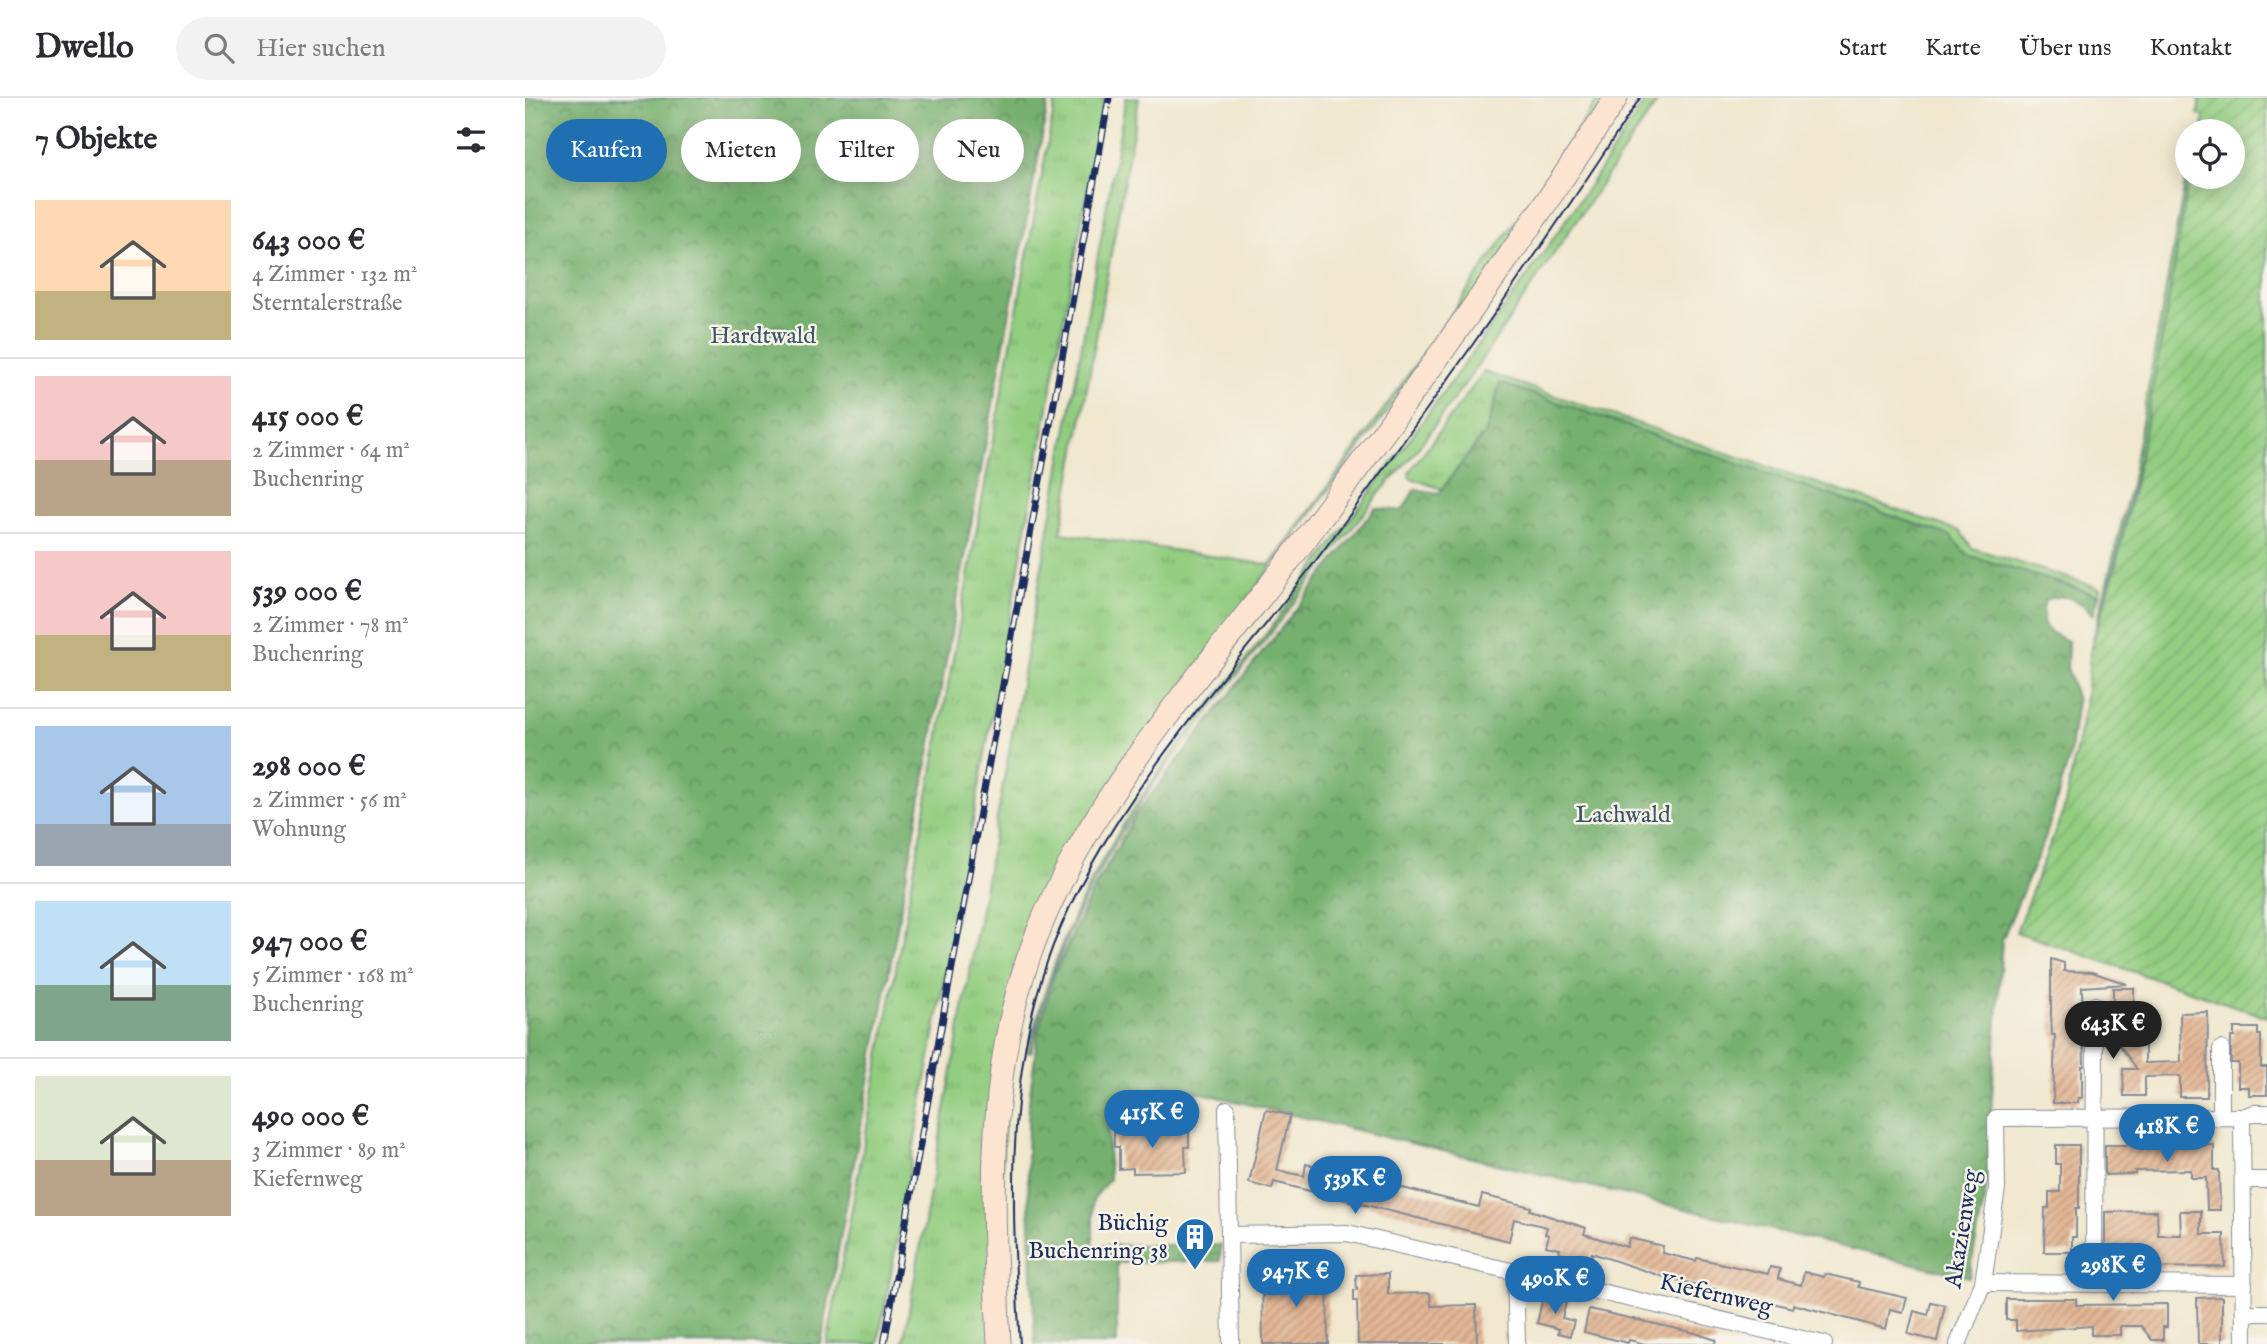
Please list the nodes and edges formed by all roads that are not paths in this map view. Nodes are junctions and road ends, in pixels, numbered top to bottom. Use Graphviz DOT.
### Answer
graph roads {
  1 [pos="1616,98"];
  2 [pos="2095,1004"];
  3 [pos="2221,1049"];
  4 [pos="1227,1109"];
  5 [pos="2267,1113"];
  6 [pos="2242,1116"];
  7 [pos="2095,1117"];
  8 [pos="2221,1117"];
  9 [pos="2243,1180"];
  10 [pos="2267,1180"];
  11 [pos="1229,1235"];
  12 [pos="1515,1272"];
  13 [pos="1983,1283"];
  14 [pos="2094,1284"];
  15 [pos="2244,1285"];
  16 [pos="2244,1313"];
  17 [pos="2267,1313"];
  18 [pos="999,1344"];
  19 [pos="1231,1344"];
  20 [pos="1517,1344"];
  21 [pos="1824,1344"];
  22 [pos="1958,1344"];
  23 [pos="2244,1344"];
  1 -- 18 [label="street"];
  2 -- 7 [label="street"];
  3 -- 8 [label="street"];
  4 -- 11 [label="street"];
  5 -- 6 [label="street"];
  6 -- 8 [label="street"];
  6 -- 9 [label="street"];
  7 -- 8 [label="street"];
  7 -- 13 [label="street, Akazienweg"];
  7 -- 14 [label="street"];
  9 -- 10 [label="street"];
  9 -- 15 [label="street"];
  11 -- 12 [label="street, Kiefernweg"];
  11 -- 19 [label="street"];
  12 -- 20 [label="street"];
  12 -- 21 [label="street, Kiefernweg"];
  13 -- 14 [label="street"];
  13 -- 22 [label="street, Akazienweg"];
  14 -- 15 [label="street"];
  15 -- 16 [label="street"];
  16 -- 17 [label="street"];
  16 -- 23 [label="street"];
}
